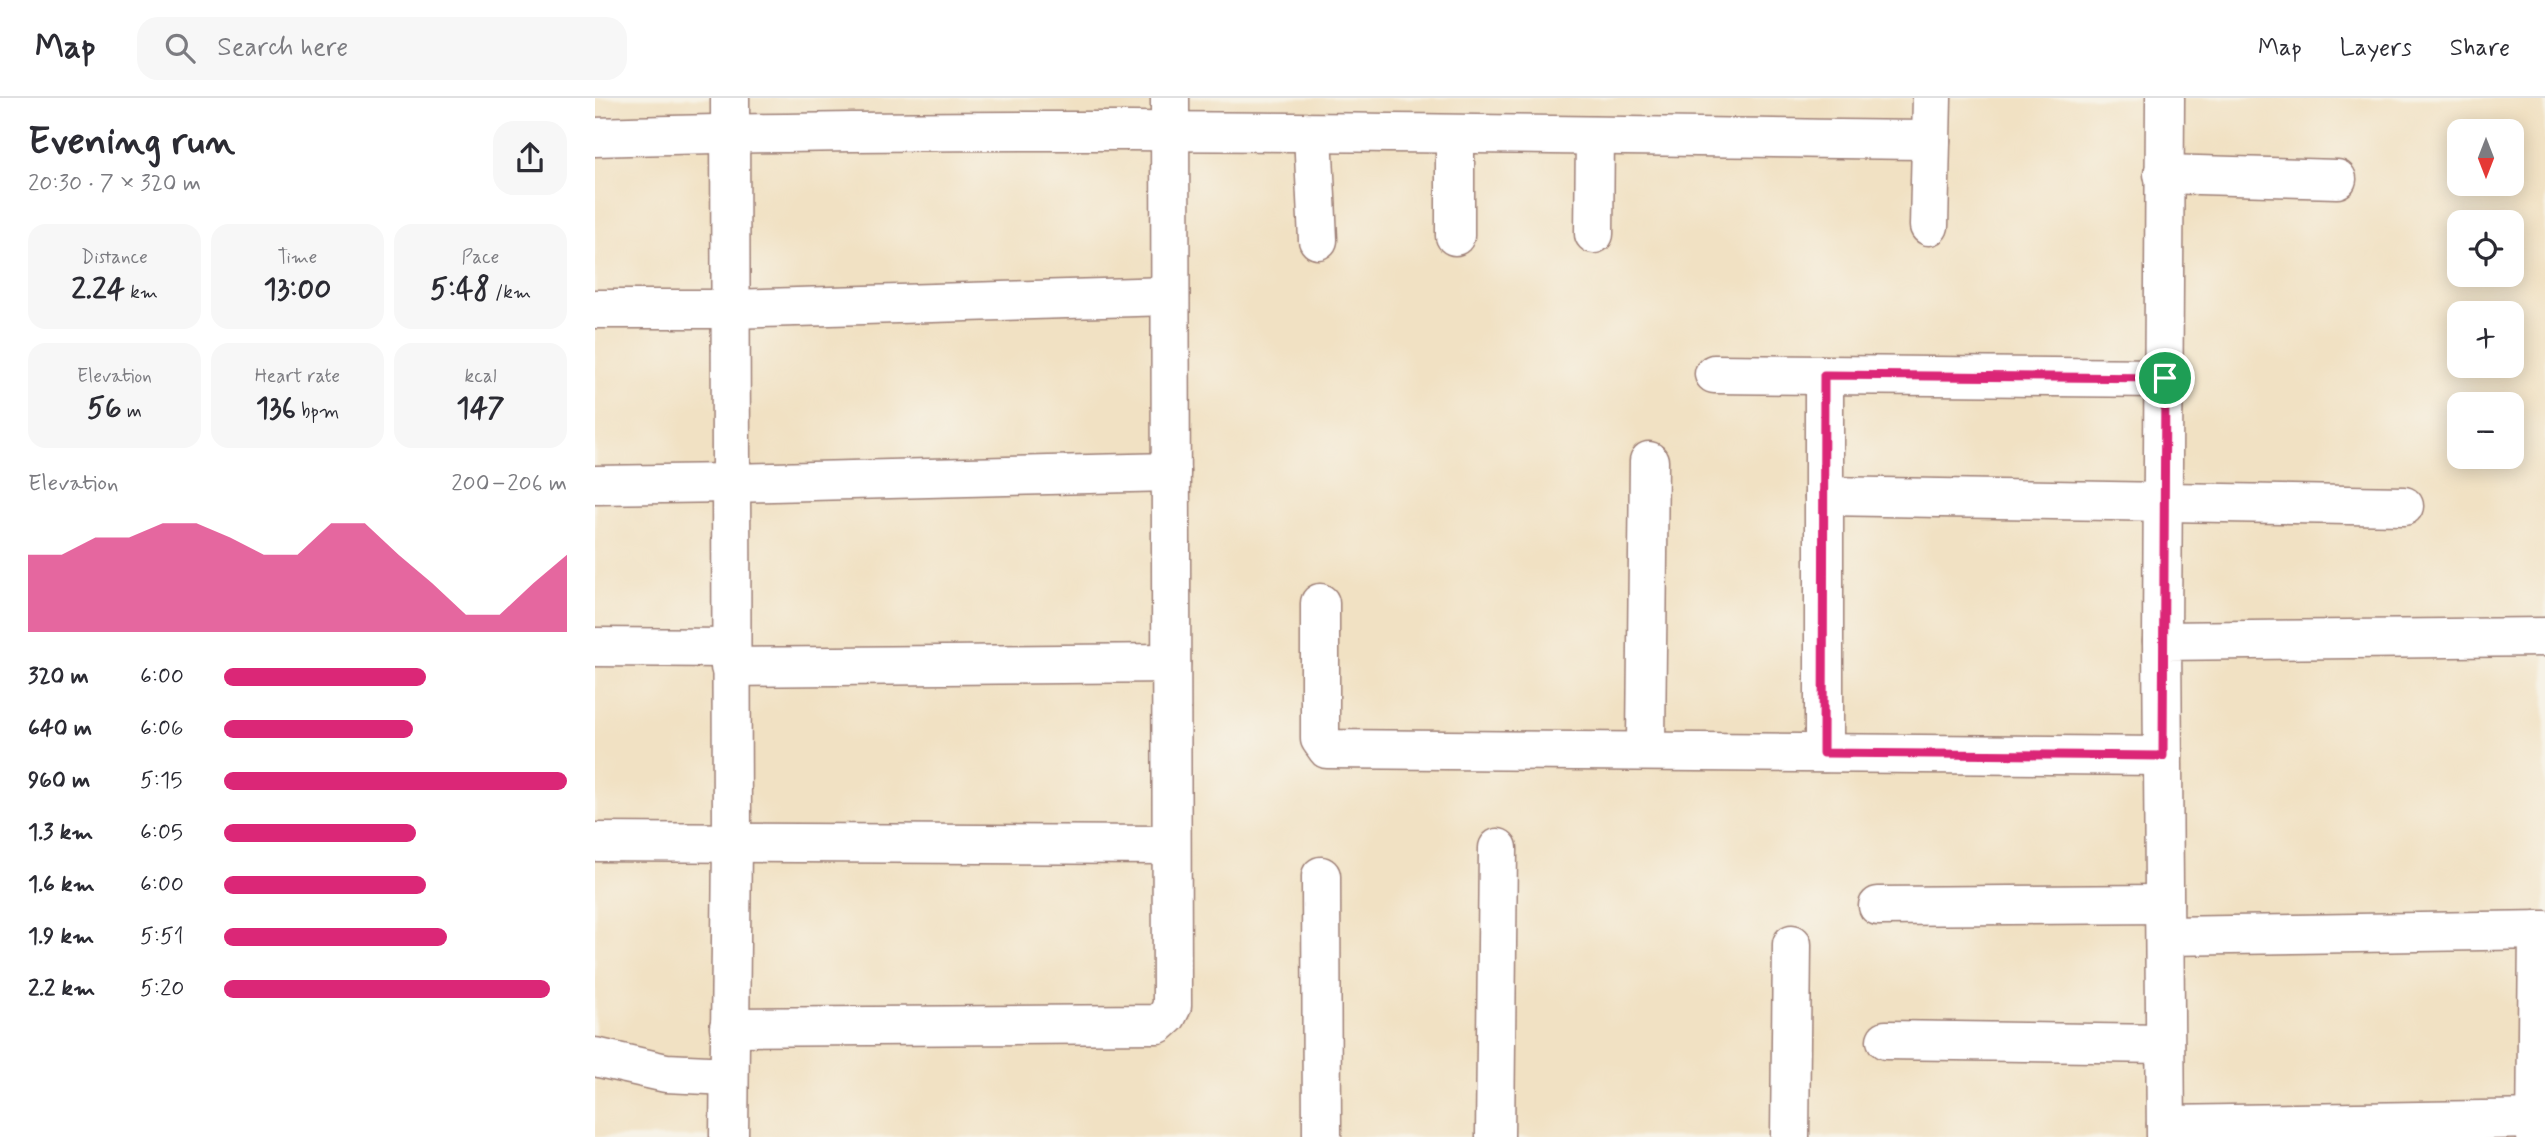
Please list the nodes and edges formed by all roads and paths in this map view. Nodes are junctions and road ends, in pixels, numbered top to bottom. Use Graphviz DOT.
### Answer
graph roads {
  1 [pos="1932,98"];
  2 [pos="2165,98"];
  3 [pos="1170,115"];
  4 [pos="730,116"];
  5 [pos="1313,133"];
  6 [pos="1455,135"];
  7 [pos="1595,136"];
  8 [pos="595,137"];
  9 [pos="1931,140"];
  10 [pos="2163,174"];
  11 [pos="2337,179"];
  12 [pos="1929,226"];
  13 [pos="1594,234"];
  14 [pos="1455,236"];
  15 [pos="1318,240"];
  16 [pos="1170,296"];
  17 [pos="595,309"];
  18 [pos="730,309"];
  19 [pos="1714,374"];
  20 [pos="1824,375"];
  21 [pos="2165,378"];
  22 [pos="1649,461"];
  23 [pos="1171,472"];
  24 [pos="730,483"];
  25 [pos="595,485"];
  26 [pos="1824,496"];
  27 [pos="2164,502"];
  28 [pos="2404,506"];
  29 [pos="1320,603"];
  30 [pos="2545,637"];
  31 [pos="2162,641"];
  32 [pos="595,648"];
  33 [pos="730,658"];
  34 [pos="1171,663"];
  35 [pos="1646,742"];
  36 [pos="1823,753"];
  37 [pos="2163,756"];
  38 [pos="595,842"];
  39 [pos="732,842"];
  40 [pos="1171,845"];
  41 [pos="1498,848"];
  42 [pos="1321,876"];
  43 [pos="1878,906"];
  44 [pos="2164,920"];
  45 [pos="2541,930"];
  46 [pos="1792,944"];
  47 [pos="729,1027"];
  48 [pos="1886,1040"];
  49 [pos="2165,1044"];
  50 [pos="595,1056"];
  51 [pos="729,1076"];
  52 [pos="2539,1125"];
  53 [pos="2166,1131"];
  54 [pos="729,1137"];
  55 [pos="1322,1137"];
  56 [pos="1495,1137"];
  57 [pos="1790,1137"];
  1 -- 9 [label="street"];
  2 -- 10 [label="street"];
  3 -- 4 [label="street"];
  3 -- 5 [label="street"];
  3 -- 16 [label="street"];
  4 -- 8 [label="street"];
  4 -- 18 [label="street"];
  5 -- 6 [label="street"];
  5 -- 15 [label="street"];
  6 -- 7 [label="street"];
  6 -- 14 [label="street"];
  7 -- 9 [label="street"];
  7 -- 13 [label="street"];
  9 -- 12 [label="street"];
  10 -- 11 [label="street"];
  10 -- 21 [label="street"];
  16 -- 18 [label="street"];
  16 -- 23 [label="street"];
  17 -- 18 [label="street"];
  18 -- 24 [label="street"];
  19 -- 20 [label="street"];
  20 -- 21 [label="street"];
  20 -- 26 [label="street"];
  21 -- 27 [label="street"];
  22 -- 35 [label="street"];
  23 -- 24 [label="street"];
  23 -- 34 [label="street"];
  24 -- 25 [label="street"];
  24 -- 33 [label="street"];
  26 -- 27 [label="street"];
  26 -- 36 [label="street"];
  27 -- 28 [label="street"];
  27 -- 31 [label="street"];
  29 -- 36 [label="street"];
  30 -- 31 [label="street"];
  31 -- 37 [label="street"];
  32 -- 33 [label="street"];
  33 -- 34 [label="street"];
  33 -- 39 [label="street"];
  34 -- 40 [label="street"];
  36 -- 37 [label="street"];
  37 -- 44 [label="street"];
  38 -- 39 [label="street"];
  39 -- 40 [label="street"];
  39 -- 47 [label="street"];
  40 -- 47 [label="street"];
  41 -- 56 [label="street"];
  42 -- 55 [label="street"];
  43 -- 44 [label="street"];
  44 -- 45 [label="street"];
  44 -- 49 [label="street"];
  45 -- 52 [label="street"];
  46 -- 57 [label="street"];
  47 -- 51 [label="street"];
  48 -- 49 [label="street"];
  49 -- 53 [label="street"];
  50 -- 51 [label="street"];
  51 -- 54 [label="street"];
  52 -- 53 [label="street"];
}
